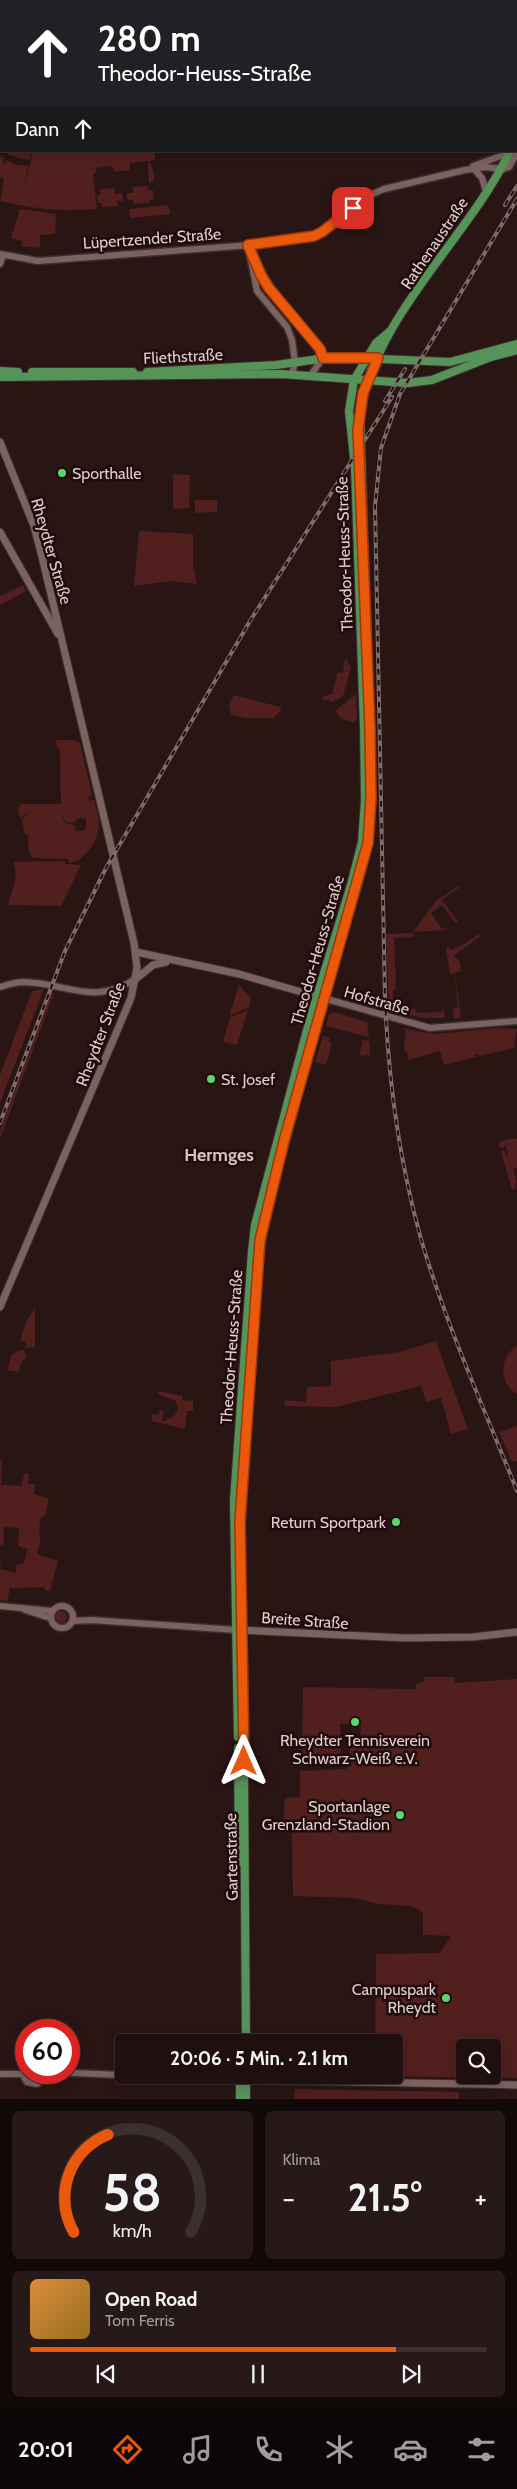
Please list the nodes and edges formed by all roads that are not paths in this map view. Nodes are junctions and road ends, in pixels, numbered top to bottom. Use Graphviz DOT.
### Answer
graph roads {
  1 [pos="512,152"];
  2 [pos="474,169"];
  3 [pos="465,170"];
  4 [pos="499,170"];
  5 [pos="486,191"];
  6 [pos="248,245"];
  7 [pos="2,255"];
  8 [pos="0,264"];
  9 [pos="390,330"];
  10 [pos="517,344"];
  11 [pos="517,350"];
  12 [pos="366,357"];
  13 [pos="323,358"];
  14 [pos="378,358"];
  15 [pos="393,359"];
  16 [pos="295,362"];
  17 [pos="361,368"];
  18 [pos="372,368"];
  19 [pos="0,371"];
  20 [pos="292,375"];
  21 [pos="310,376"];
  22 [pos="0,377"];
  23 [pos="341,378"];
  24 [pos="354,380"];
  25 [pos="366,381"];
  26 [pos="0,442"];
  27 [pos="0,532"];
  28 [pos="53,602"];
  29 [pos="43,607"];
  30 [pos="62,641"];
  31 [pos="136,952"];
  32 [pos="174,962"];
  33 [pos="137,978"];
  34 [pos="0,987"];
  35 [pos="320,998"];
  36 [pos="517,1021"];
  37 [pos="0,1307"];
  38 [pos="237,1522"];
  39 [pos="0,1606"];
  40 [pos="51,1614"];
  41 [pos="73,1618"];
  42 [pos="240,1630"];
  43 [pos="517,1632"];
  44 [pos="241,2034"];
  45 [pos="246,2034"];
  46 [pos="80,2073"];
  47 [pos="0,2074"];
  48 [pos="15,2074"];
  49 [pos="115,2074"];
  50 [pos="403,2082"];
  51 [pos="242,2084"];
  52 [pos="244,2084"];
  53 [pos="517,2085"];
  54 [pos="240,2099"];
  55 [pos="246,2099"];
  1 -- 3 [label="street"];
  1 -- 4 [label="main road, Rathenaustraße"];
  2 -- 3 [label="street, Lüpertzender Straße"];
  2 -- 4 [label="street, Lüpertzender Straße"];
  2 -- 5 [label="street"];
  3 -- 6 [label="street, Lüpertzender Straße"];
  4 -- 5 [label="main road, Rathenaustraße"];
  5 -- 9 [label="main road, Rathenaustraße"];
  6 -- 7 [label="street, Lüpertzender Straße"];
  6 -- 13 [label="street"];
  6 -- 16 [label="street"];
  7 -- 8 [label="street"];
  9 -- 12 [label="main road, Rathenaustraße"];
  9 -- 14 [label="main road, Rathenaustraße"];
  10 -- 15 [label="main road, Fliethstraße"];
  11 -- 25 [label="main road, Fliethstraße"];
  12 -- 13 [label="main road, Fliethstraße"];
  12 -- 14 [label="main road, Fliethstraße"];
  12 -- 17 [label="main road, Rathenaustraße"];
  13 -- 16 [label="main road, Fliethstraße"];
  13 -- 21 [label="street"];
  14 -- 15 [label="main road, Fliethstraße"];
  14 -- 17 [label="main road"];
  14 -- 18 [label="main road, Rathenaustraße"];
  15 -- 18 [label="main road"];
  16 -- 19 [label="main road, Fliethstraße"];
  16 -- 20 [label="street"];
  17 -- 23 [label="main road"];
  17 -- 24 [label="main road, Rathenaustraße"];
  18 -- 24 [label="main road"];
  18 -- 25 [label="main road, Rathenaustraße"];
  20 -- 21 [label="main road, Fliethstraße"];
  20 -- 22 [label="main road, Fliethstraße"];
  21 -- 23 [label="main road, Fliethstraße"];
  23 -- 24 [label="main road, Fliethstraße"];
  24 -- 25 [label="main road, Fliethstraße"];
  24 -- 35 [label="main road, Theodor-Heuss-Straße"];
  25 -- 35 [label="main road, Theodor-Heuss-Straße"];
  26 -- 28 [label="main road, Rheydter Straße"];
  27 -- 29 [label="main road, Rheydter Straße"];
  28 -- 29 [label="main road"];
  28 -- 30 [label="main road, Rheydter Straße"];
  29 -- 30 [label="main road, Rheydter Straße"];
  30 -- 31 [label="main road, Rheydter Straße"];
  31 -- 32 [label="main road, Hofstraße"];
  31 -- 33 [label="main road, Rheydter Straße"];
  32 -- 33 [label="main road, Hofstraße"];
  32 -- 35 [label="main road, Hofstraße"];
  33 -- 34 [label="street"];
  33 -- 37 [label="main road, Rheydter Straße"];
  35 -- 36 [label="street, Hofstraße"];
  35 -- 38 [label="main road, Theodor-Heuss-Straße"];
  38 -- 42 [label="main road, Gartenstraße"];
  39 -- 40 [label="street"];
  40 -- 41 [label="street"];
  40 -- 41 [label="street"];
  41 -- 42 [label="street, Breite Straße"];
  42 -- 43 [label="main road, Breite Straße"];
  42 -- 44 [label="main road, Gartenstraße"];
  42 -- 45 [label="main road, Gartenstraße"];
  46 -- 49 [label="street"];
  47 -- 48 [label="street"];
  50 -- 53 [label="main road"];
  51 -- 54 [label="main road"];
  52 -- 55 [label="main road"];
}
